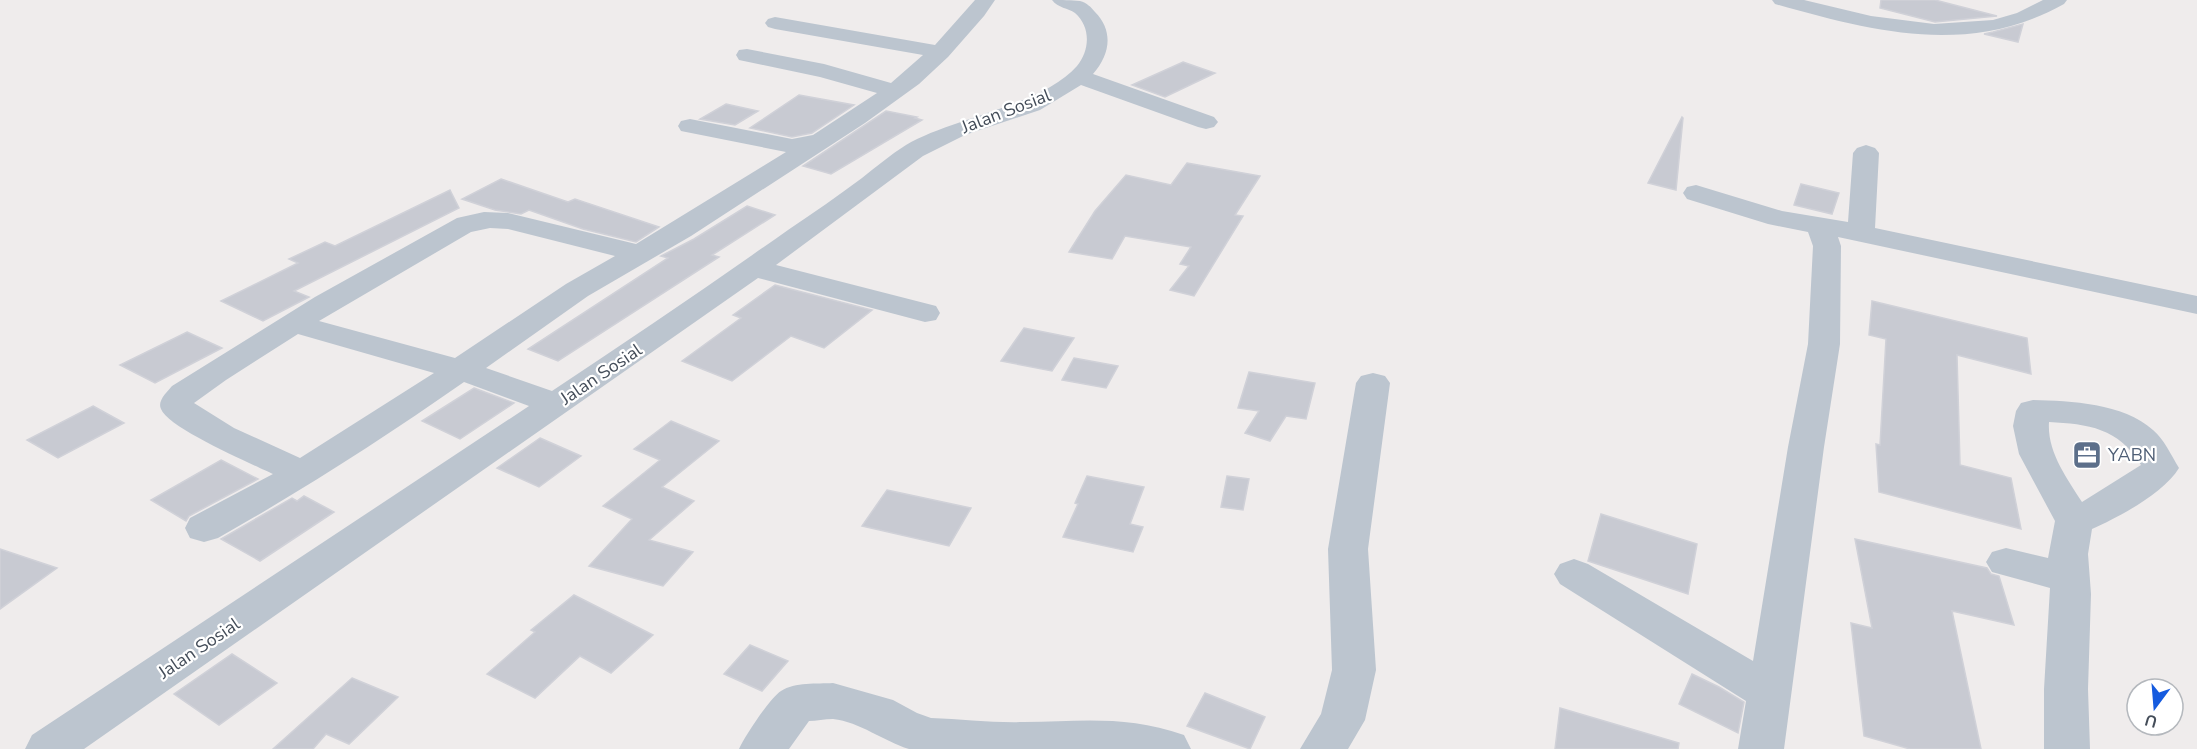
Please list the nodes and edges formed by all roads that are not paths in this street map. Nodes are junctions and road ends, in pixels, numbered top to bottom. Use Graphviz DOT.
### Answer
graph roads {
  1 [pos="985,0"];
  2 [pos="1062,0"];
  3 [pos="1782,0"];
  4 [pos="2057,0"];
  5 [pos="775,23"];
  6 [pos="940,52"];
  7 [pos="747,55"];
  8 [pos="1080,77"];
  9 [pos="854,81"];
  10 [pos="831,90"];
  11 [pos="894,91"];
  12 [pos="1206,122"];
  13 [pos="690,126"];
  14 [pos="824,139"];
  15 [pos="1866,153"];
  16 [pos="1696,193"];
  17 [pos="1820,226"];
  18 [pos="1861,233"];
  19 [pos="640,254"];
  20 [pos="753,268"];
  21 [pos="2197,305"];
  22 [pos="925,313"];
  23 [pos="294,323"];
  24 [pos="461,370"];
  25 [pos="1373,383"];
  26 [pos="556,404"];
  27 [pos="301,473"];
  28 [pos="2074,521"];
  29 [pos="204,528"];
  30 [pos="2006,562"];
  31 [pos="1574,574"];
  32 [pos="2070,578"];
  33 [pos="1770,693"];
  34 [pos="48,749"];
  35 [pos="762,749"];
  36 [pos="1168,749"];
  37 [pos="1323,749"];
  38 [pos="1761,749"];
  39 [pos="2067,749"];
  1 -- 6 [label="street"];
  2 -- 8 [label="street, Jalan Sosial"];
  3 -- 4 [label="street"];
  5 -- 6 [label="street"];
  6 -- 11 [label="street"];
  7 -- 9 [label="street"];
  8 -- 12 [label="street"];
  8 -- 20 [label="street, Jalan Sosial"];
  9 -- 10 [label="street"];
  9 -- 11 [label="street"];
  11 -- 14 [label="street"];
  13 -- 14 [label="street"];
  14 -- 19 [label="street"];
  15 -- 18 [label="street"];
  16 -- 17 [label="street"];
  17 -- 18 [label="street"];
  17 -- 33 [label="street"];
  18 -- 21 [label="street"];
  19 -- 23 [label="street"];
  19 -- 24 [label="street"];
  20 -- 22 [label="street"];
  20 -- 26 [label="street, Jalan Sosial"];
  23 -- 24 [label="street"];
  23 -- 27 [label="street"];
  24 -- 26 [label="street"];
  24 -- 27 [label="street"];
  25 -- 37 [label="street"];
  26 -- 34 [label="street, Jalan Sosial"];
  27 -- 29 [label="street"];
  28 -- 32 [label="street"];
  30 -- 32 [label="street"];
  31 -- 33 [label="street"];
  32 -- 39 [label="street"];
  33 -- 38 [label="street"];
  35 -- 36 [label="street"];
}
